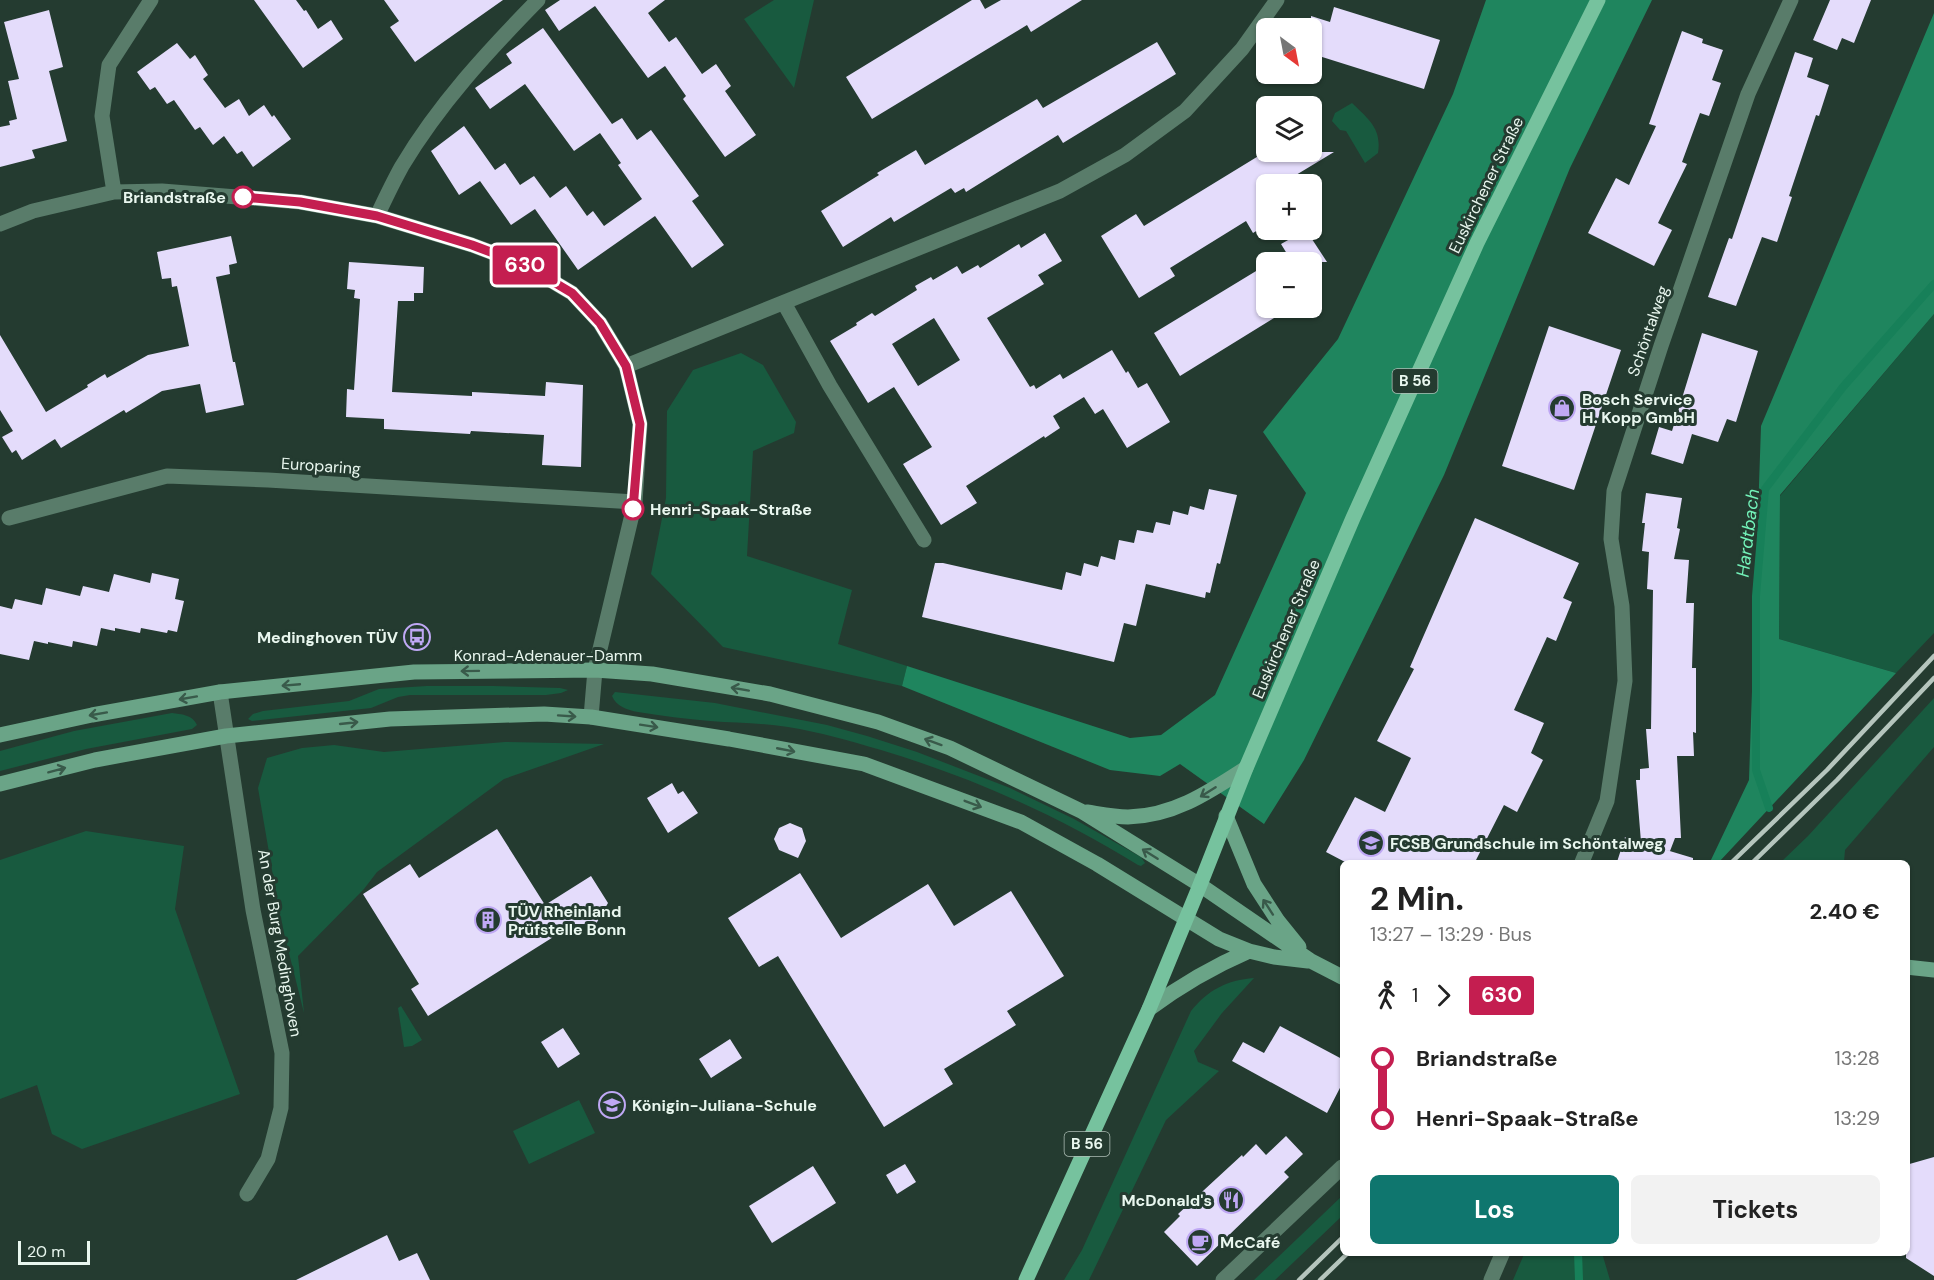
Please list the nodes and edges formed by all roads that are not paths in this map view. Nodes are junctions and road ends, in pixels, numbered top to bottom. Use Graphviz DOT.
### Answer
graph roads {
  1 [pos="151,0"];
  2 [pos="538,0"];
  3 [pos="1277,0"];
  4 [pos="1598,0"];
  5 [pos="1791,0"];
  6 [pos="114,192"];
  7 [pos="377,216"];
  8 [pos="0,224"];
  9 [pos="784,303"];
  10 [pos="626,366"];
  11 [pos="635,502"];
  12 [pos="9,518"];
  13 [pos="924,540"];
  14 [pos="595,670"];
  15 [pos="220,692"];
  16 [pos="591,717"];
  17 [pos="0,735"];
  18 [pos="226,736"];
  19 [pos="1246,768"];
  20 [pos="0,784"];
  21 [pos="1081,811"];
  22 [pos="1226,816"];
  23 [pos="1583,860"];
  24 [pos="1200,885"];
  25 [pos="1186,919"];
  26 [pos="1249,951"];
  27 [pos="1311,961"];
  28 [pos="1910,967"];
  29 [pos="1934,970"];
  30 [pos="1340,976"];
  31 [pos="1149,1009"];
  32 [pos="1340,1169"];
  33 [pos="247,1194"];
  34 [pos="1501,1256"];
  35 [pos="1026,1280"];
  36 [pos="1223,1280"];
  37 [pos="1491,1280"];
  1 -- 6 [label="street"];
  2 -- 7 [label="street"];
  3 -- 9 [label="street"];
  4 -- 19 [label="main road, Euskirchener Straße / B 56"];
  5 -- 23 [label="street, Schöntalweg"];
  6 -- 7 [label="street"];
  6 -- 8 [label="street"];
  7 -- 10 [label="street"];
  9 -- 10 [label="street"];
  9 -- 13 [label="street"];
  10 -- 11 [label="street"];
  11 -- 12 [label="street, Europaring"];
  11 -- 14 [label="street"];
  14 -- 15 [label="main road, Konrad-Adenauer-Damm, one-way"];
  14 -- 16 [label="street"];
  21 -- 14 [label="main road, Konrad-Adenauer-Damm, one-way"];
  15 -- 17 [label="main road, Konrad-Adenauer-Damm, one-way"];
  15 -- 18 [label="street, An der Burg Medinghoven"];
  18 -- 16 [label="main road, one-way"];
  16 -- 25 [label="main road, one-way"];
  20 -- 18 [label="main road, one-way"];
  18 -- 33 [label="street, An der Burg Medinghoven"];
  19 -- 21 [label="main road, one-way"];
  19 -- 22 [label="main road, Euskirchener Straße / B 56"];
  24 -- 21 [label="main road, Konrad-Adenauer-Damm, one-way"];
  22 -- 24 [label="main road, Euskirchener Straße / B 56"];
  27 -- 22 [label="main road, one-way"];
  24 -- 25 [label="main road, Euskirchener Straße / B 56"];
  24 -- 27 [label="main road, Konrad-Adenauer-Damm"];
  25 -- 26 [label="main road"];
  25 -- 31 [label="main road, Euskirchener Straße / B 56"];
  26 -- 27 [label="main road"];
  26 -- 31 [label="main road"];
  27 -- 30 [label="main road"];
  28 -- 29 [label="main road"];
  31 -- 35 [label="main road, Euskirchener Straße / B 56"];
  32 -- 36 [label="street"];
  34 -- 37 [label="street"];
}
